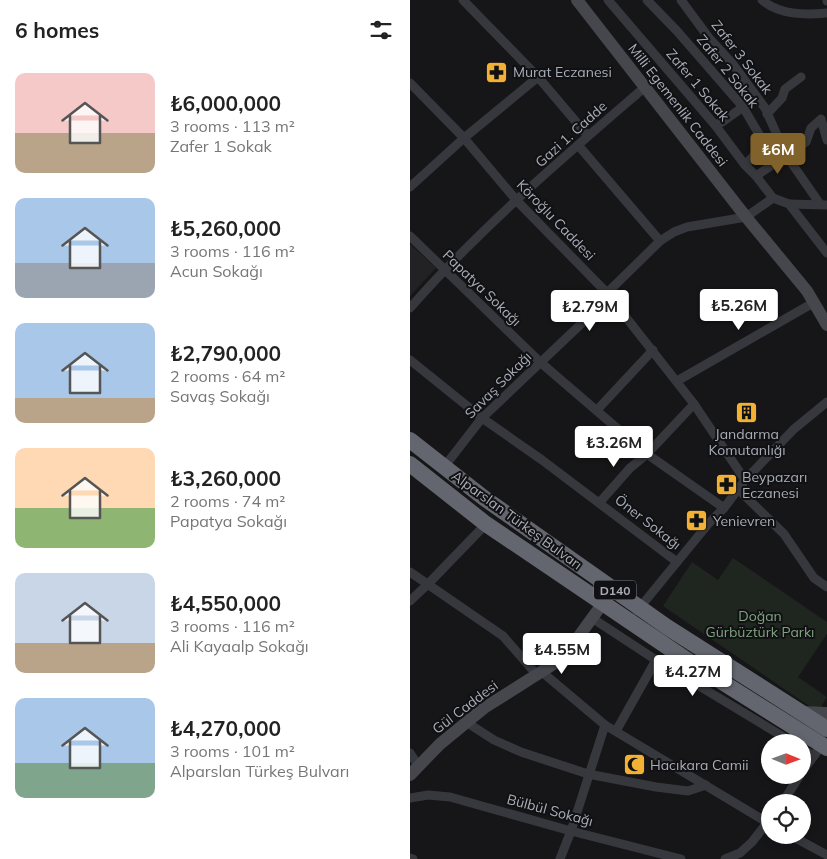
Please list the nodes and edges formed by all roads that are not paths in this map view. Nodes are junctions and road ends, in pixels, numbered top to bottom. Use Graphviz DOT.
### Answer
graph roads {
  1 [pos="463,0"];
  2 [pos="576,0"];
  3 [pos="608,0"];
  4 [pos="648,0"];
  5 [pos="681,0"];
  6 [pos="762,0"];
  7 [pos="827,13"];
  8 [pos="538,77"];
  9 [pos="801,78"];
  10 [pos="410,84"];
  11 [pos="645,86"];
  12 [pos="743,107"];
  13 [pos="767,114"];
  14 [pos="715,125"];
  15 [pos="588,136"];
  16 [pos="464,138"];
  17 [pos="827,140"];
  18 [pos="578,145"];
  19 [pos="786,155"];
  20 [pos="745,165"];
  21 [pos="756,176"];
  22 [pos="410,187"];
  23 [pos="773,198"];
  24 [pos="517,201"];
  25 [pos="789,204"];
  26 [pos="823,205"];
  27 [pos="746,217"];
  28 [pos="410,236"];
  29 [pos="660,241"];
  30 [pos="827,253"];
  31 [pos="444,270"];
  32 [pos="607,293"];
  33 [pos="813,303"];
  34 [pos="410,308"];
  35 [pos="827,325"];
  36 [pos="653,350"];
  37 [pos="410,360"];
  38 [pos="540,362"];
  39 [pos="677,381"];
  40 [pos="827,402"];
  41 [pos="694,404"];
  42 [pos="597,410"];
  43 [pos="482,418"];
  44 [pos="410,440"];
  45 [pos="647,454"];
  46 [pos="410,464"];
  47 [pos="444,467"];
  48 [pos="745,480"];
  49 [pos="738,489"];
  50 [pos="600,502"];
  51 [pos="724,508"];
  52 [pos="486,524"];
  53 [pos="678,562"];
  54 [pos="410,572"];
  55 [pos="428,584"];
  56 [pos="827,587"];
  57 [pos="410,601"];
  58 [pos="603,603"];
  59 [pos="640,608"];
  60 [pos="592,618"];
  61 [pos="630,621"];
  62 [pos="656,660"];
  63 [pos="539,673"];
  64 [pos="802,712"];
  65 [pos="827,714"];
  66 [pos="466,722"];
  67 [pos="605,725"];
  68 [pos="827,728"];
  69 [pos="616,732"];
  70 [pos="779,734"];
  71 [pos="821,750"];
  72 [pos="410,753"];
  73 [pos="811,762"];
  74 [pos="414,771"];
  75 [pos="588,774"];
  76 [pos="706,785"];
  77 [pos="410,798"];
  78 [pos="761,817"];
  79 [pos="571,831"];
  80 [pos="761,831"];
  81 [pos="807,844"];
  82 [pos="827,855"];
  83 [pos="560,859"];
  84 [pos="681,859"];
  85 [pos="725,859"];
  1 -- 8 [label="street"];
  2 -- 11 [label="street, Milli Egemenlik Caddesi"];
  3 -- 14 [label="street, Zafer 1 Sokak"];
  4 -- 12 [label="street, Zafer 2 Sokak"];
  5 -- 13 [label="street, Zafer 3 Sokak"];
  6 -- 7 [label="street"];
  8 -- 15 [label="street"];
  8 -- 16 [label="street"];
  9 -- 13 [label="street"];
  10 -- 16 [label="street, Köroğlu Caddesi"];
  11 -- 15 [label="street, Gazi 1. Cadde"];
  11 -- 27 [label="street, Milli Egemenlik Caddesi"];
  12 -- 14 [label="street"];
  12 -- 20 [label="street, Zafer 2 Sokak"];
  13 -- 19 [label="street, Zafer 3 Sokak"];
  14 -- 20 [label="street, Zafer 1 Sokak"];
  15 -- 18 [label="street, Gazi 1. Cadde"];
  16 -- 22 [label="street"];
  16 -- 24 [label="street, Köroğlu Caddesi"];
  17 -- 19 [label="street"];
  18 -- 24 [label="street, Gazi 1. Cadde"];
  18 -- 29 [label="street"];
  19 -- 21 [label="street"];
  19 -- 26 [label="street, Zafer 3 Sokak"];
  20 -- 21 [label="street, Zafer 1 Sokak"];
  21 -- 23 [label="street, Zafer 1 Sokak"];
  23 -- 25 [label="street"];
  23 -- 27 [label="street"];
  24 -- 31 [label="street, Gazi 1. Cadde"];
  24 -- 32 [label="street, Köroğlu Caddesi"];
  25 -- 26 [label="street"];
  25 -- 30 [label="street"];
  27 -- 29 [label="street, Savaş Sokağı"];
  27 -- 33 [label="street, Milli Egemenlik Caddesi"];
  28 -- 31 [label="street, Papatya Sokağı"];
  29 -- 32 [label="street, Savaş Sokağı"];
  31 -- 34 [label="street, Gazi 1. Cadde"];
  31 -- 38 [label="street, Papatya Sokağı"];
  32 -- 36 [label="street, Köroğlu Caddesi"];
  32 -- 38 [label="street, Savaş Sokağı"];
  33 -- 35 [label="street, Milli Egemenlik Caddesi"];
  33 -- 39 [label="street"];
  36 -- 39 [label="street, Köroğlu Caddesi"];
  36 -- 42 [label="street"];
  37 -- 43 [label="street, Öner Sokağı"];
  38 -- 42 [label="street, Papatya Sokağı"];
  38 -- 43 [label="street, Savaş Sokağı"];
  39 -- 41 [label="street, Köroğlu Caddesi"];
  40 -- 48 [label="street"];
  41 -- 45 [label="street"];
  41 -- 48 [label="street, Köroğlu Caddesi"];
  42 -- 45 [label="street, Papatya Sokağı"];
  43 -- 47 [label="street, Savaş Sokağı"];
  43 -- 50 [label="street, Öner Sokağı"];
  44 -- 47 [label="highway, Alparslan Türkeş Bulvarı / D140"];
  45 -- 50 [label="street"];
  45 -- 51 [label="street, Papatya Sokağı"];
  46 -- 52 [label="highway, Alparslan Türkeş Bulvarı / D140"];
  47 -- 59 [label="highway, Alparslan Türkeş Bulvarı / D140"];
  48 -- 49 [label="street"];
  49 -- 51 [label="street"];
  49 -- 56 [label="street"];
  50 -- 53 [label="street, Öner Sokağı"];
  51 -- 53 [label="street"];
  52 -- 55 [label="street"];
  52 -- 58 [label="highway, Alparslan Türkeş Bulvarı / D140"];
  53 -- 59 [label="street"];
  54 -- 55 [label="street"];
  55 -- 57 [label="street"];
  55 -- 63 [label="street"];
  58 -- 60 [label="street, Gül Caddesi"];
  58 -- 61 [label="highway, Alparslan Türkeş Bulvarı / D140"];
  59 -- 61 [label="street"];
  59 -- 64 [label="highway, Alparslan Türkeş Bulvarı / D140"];
  60 -- 62 [label="street"];
  60 -- 63 [label="street, Gül Caddesi"];
  61 -- 71 [label="highway, Alparslan Türkeş Bulvarı / D140"];
  62 -- 69 [label="street"];
  62 -- 70 [label="street"];
  63 -- 66 [label="street, Gül Caddesi"];
  63 -- 67 [label="street"];
  64 -- 65 [label="street"];
  64 -- 68 [label="highway, Alparslan Türkeş Bulvarı / D140"];
  66 -- 74 [label="street, Gül Caddesi"];
  66 -- 75 [label="street"];
  67 -- 69 [label="street"];
  67 -- 75 [label="street"];
  69 -- 76 [label="street"];
  71 -- 73 [label="street"];
  72 -- 74 [label="street"];
  75 -- 76 [label="street"];
  75 -- 79 [label="street"];
  76 -- 78 [label="street"];
  77 -- 79 [label="street, Bülbül Sokağı"];
  79 -- 83 [label="street"];
  79 -- 84 [label="street, Bülbül Sokağı"];
  80 -- 85 [label="street"];
  81 -- 82 [label="street"];
}
